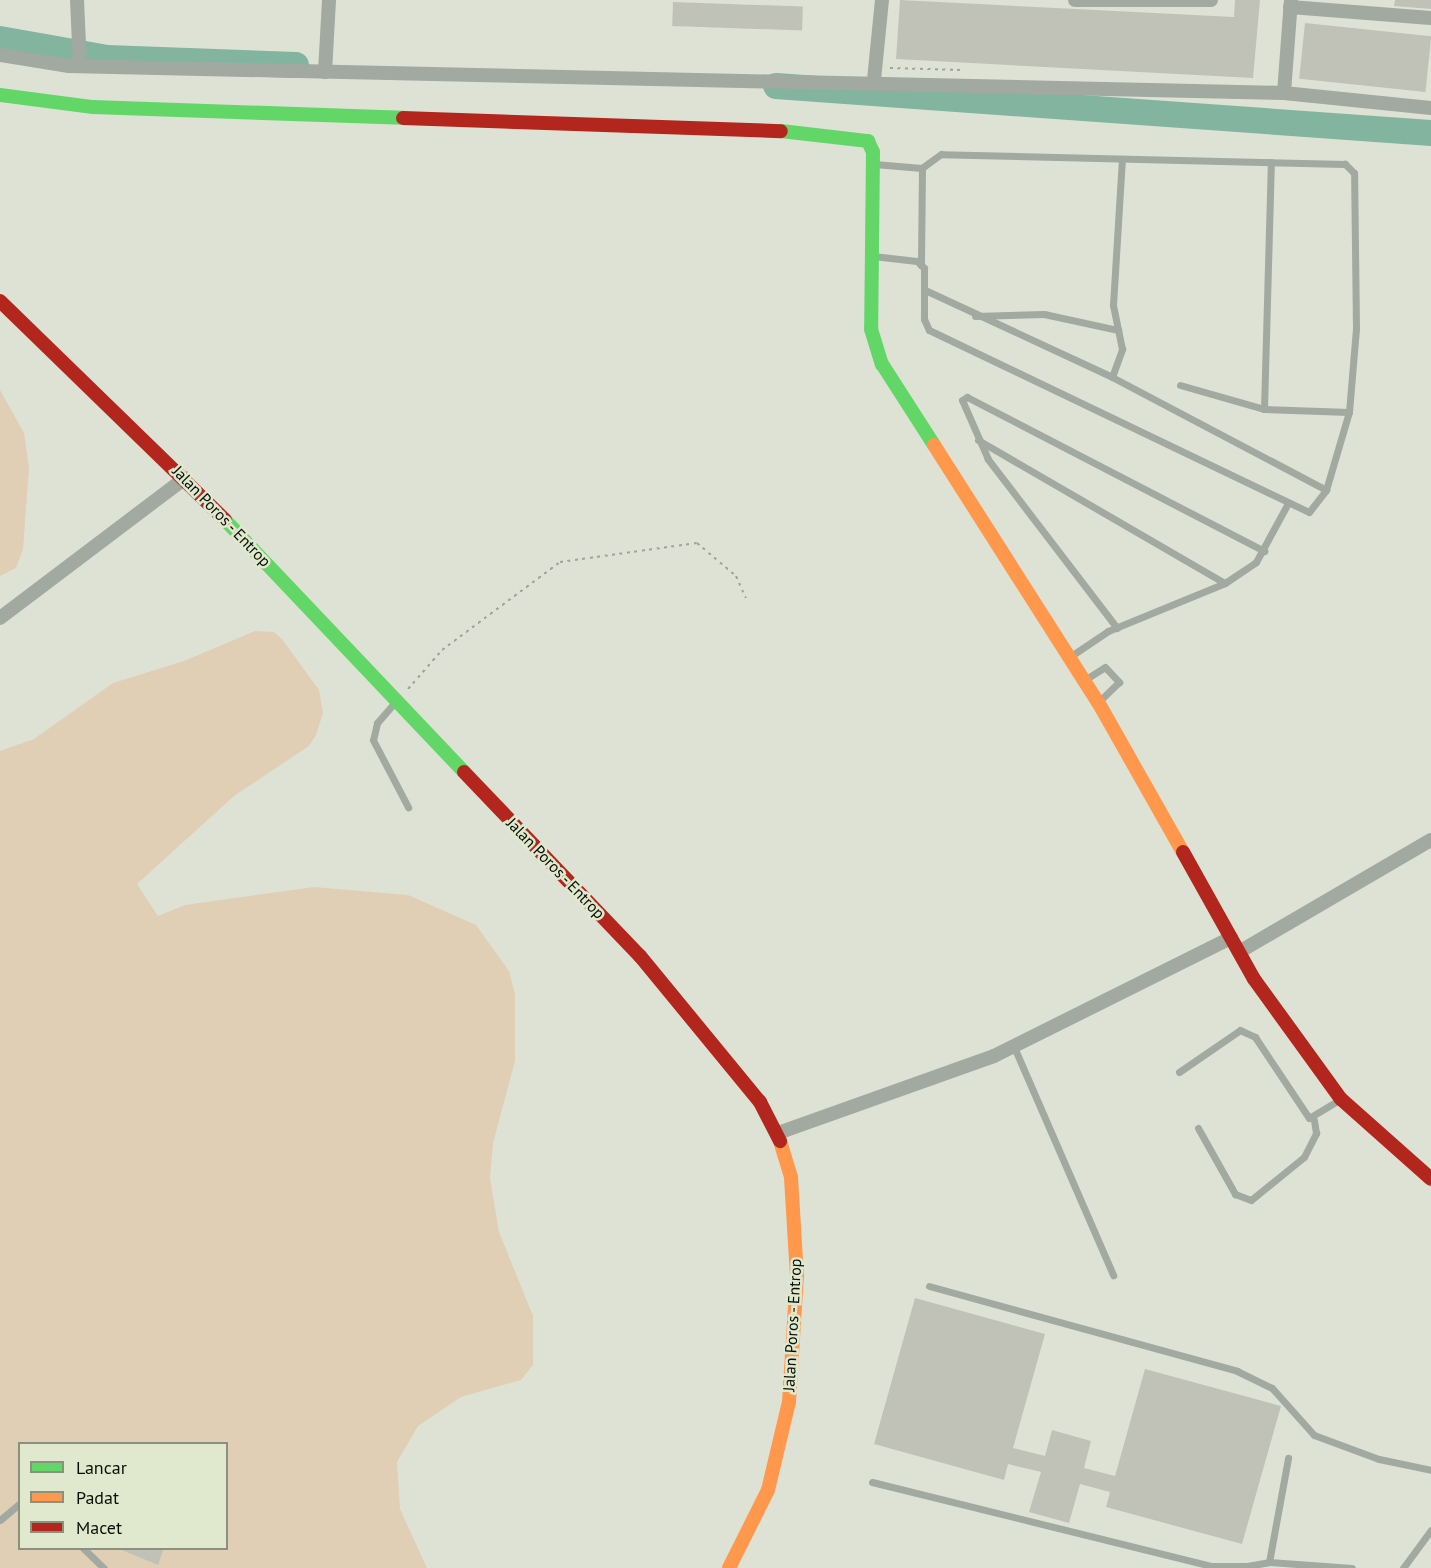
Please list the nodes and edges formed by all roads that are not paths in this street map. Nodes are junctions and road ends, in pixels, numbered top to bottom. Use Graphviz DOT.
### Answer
graph roads {
  1 [pos="77,0"];
  2 [pos="329,0"];
  3 [pos="882,0"];
  4 [pos="1075,0"];
  5 [pos="1211,0"];
  6 [pos="1290,4"];
  7 [pos="1431,18"];
  8 [pos="0,55"];
  9 [pos="80,66"];
  10 [pos="325,72"];
  11 [pos="874,80"];
  12 [pos="1284,93"];
  13 [pos="0,95"];
  14 [pos="1431,108"];
  15 [pos="1122,159"];
  16 [pos="1271,162"];
  17 [pos="872,164"];
  18 [pos="922,168"];
  19 [pos="875,256"];
  20 [pos="921,265"];
  21 [pos="925,290"];
  22 [pos="0,301"];
  23 [pos="973,316"];
  24 [pos="1118,330"];
  25 [pos="1112,377"];
  26 [pos="1180,384"];
  27 [pos="1264,409"];
  28 [pos="1349,412"];
  29 [pos="978,440"];
  30 [pos="185,478"];
  31 [pos="1326,490"];
  32 [pos="1288,503"];
  33 [pos="1264,551"];
  34 [pos="1225,583"];
  35 [pos="0,618"];
  36 [pos="1117,628"];
  37 [pos="1070,657"];
  38 [pos="1084,681"];
  39 [pos="397,699"];
  40 [pos="1098,702"];
  41 [pos="408,807"];
  42 [pos="1431,840"];
  43 [pos="1231,938"];
  44 [pos="1248,947"];
  45 [pos="1014,1047"];
  46 [pos="1179,1072"];
  47 [pos="1341,1099"];
  48 [pos="1314,1120"];
  49 [pos="1198,1128"];
  50 [pos="778,1133"];
  51 [pos="1431,1179"];
  52 [pos="1113,1275"];
  53 [pos="928,1286"];
  54 [pos="1288,1458"];
  55 [pos="1431,1470"];
  56 [pos="872,1482"];
  57 [pos="18,1505"];
  58 [pos="0,1520"];
  59 [pos="1431,1530"];
  60 [pos="85,1550"];
  61 [pos="1269,1562"];
  62 [pos="104,1568"];
  63 [pos="729,1568"];
  64 [pos="1352,1568"];
  65 [pos="1403,1568"];
  1 -- 9 [label="street"];
  2 -- 10 [label="street"];
  3 -- 11 [label="street"];
  4 -- 5 [label="street"];
  6 -- 7 [label="street"];
  6 -- 12 [label="street"];
  8 -- 9 [label="street"];
  9 -- 10 [label="street"];
  10 -- 11 [label="street"];
  11 -- 12 [label="street"];
  12 -- 14 [label="street"];
  13 -- 17 [label="street"];
  15 -- 16 [label="lane"];
  15 -- 18 [label="lane"];
  15 -- 24 [label="lane"];
  16 -- 27 [label="lane"];
  16 -- 28 [label="lane"];
  17 -- 18 [label="lane"];
  17 -- 19 [label="street"];
  18 -- 20 [label="lane"];
  19 -- 20 [label="lane"];
  19 -- 37 [label="street"];
  20 -- 21 [label="lane"];
  21 -- 23 [label="lane"];
  21 -- 32 [label="lane"];
  22 -- 30 [label="street, Jalan Poros - Entrop"];
  23 -- 24 [label="lane"];
  23 -- 25 [label="lane"];
  24 -- 25 [label="lane"];
  25 -- 31 [label="lane"];
  26 -- 27 [label="lane"];
  27 -- 28 [label="lane"];
  28 -- 31 [label="lane"];
  29 -- 33 [label="lane"];
  29 -- 34 [label="lane"];
  29 -- 36 [label="lane"];
  30 -- 35 [label="street"];
  30 -- 39 [label="street, Jalan Poros - Entrop"];
  31 -- 32 [label="lane"];
  32 -- 33 [label="lane"];
  33 -- 34 [label="lane"];
  34 -- 36 [label="lane"];
  36 -- 37 [label="lane"];
  37 -- 38 [label="street"];
  38 -- 40 [label="street"];
  38 -- 40 [label="lane"];
  39 -- 41 [label="lane"];
  39 -- 50 [label="street, Jalan Poros - Entrop"];
  40 -- 43 [label="street"];
  42 -- 44 [label="street"];
  43 -- 44 [label="street"];
  43 -- 45 [label="street"];
  44 -- 47 [label="street"];
  45 -- 50 [label="street"];
  45 -- 52 [label="lane"];
  46 -- 48 [label="lane"];
  47 -- 48 [label="lane"];
  47 -- 51 [label="street"];
  48 -- 49 [label="lane"];
  50 -- 63 [label="street, Jalan Poros - Entrop"];
  53 -- 55 [label="lane"];
  54 -- 61 [label="lane"];
  56 -- 61 [label="lane"];
  57 -- 58 [label="lane"];
  59 -- 65 [label="lane"];
  60 -- 62 [label="lane"];
  61 -- 64 [label="lane"];
}
